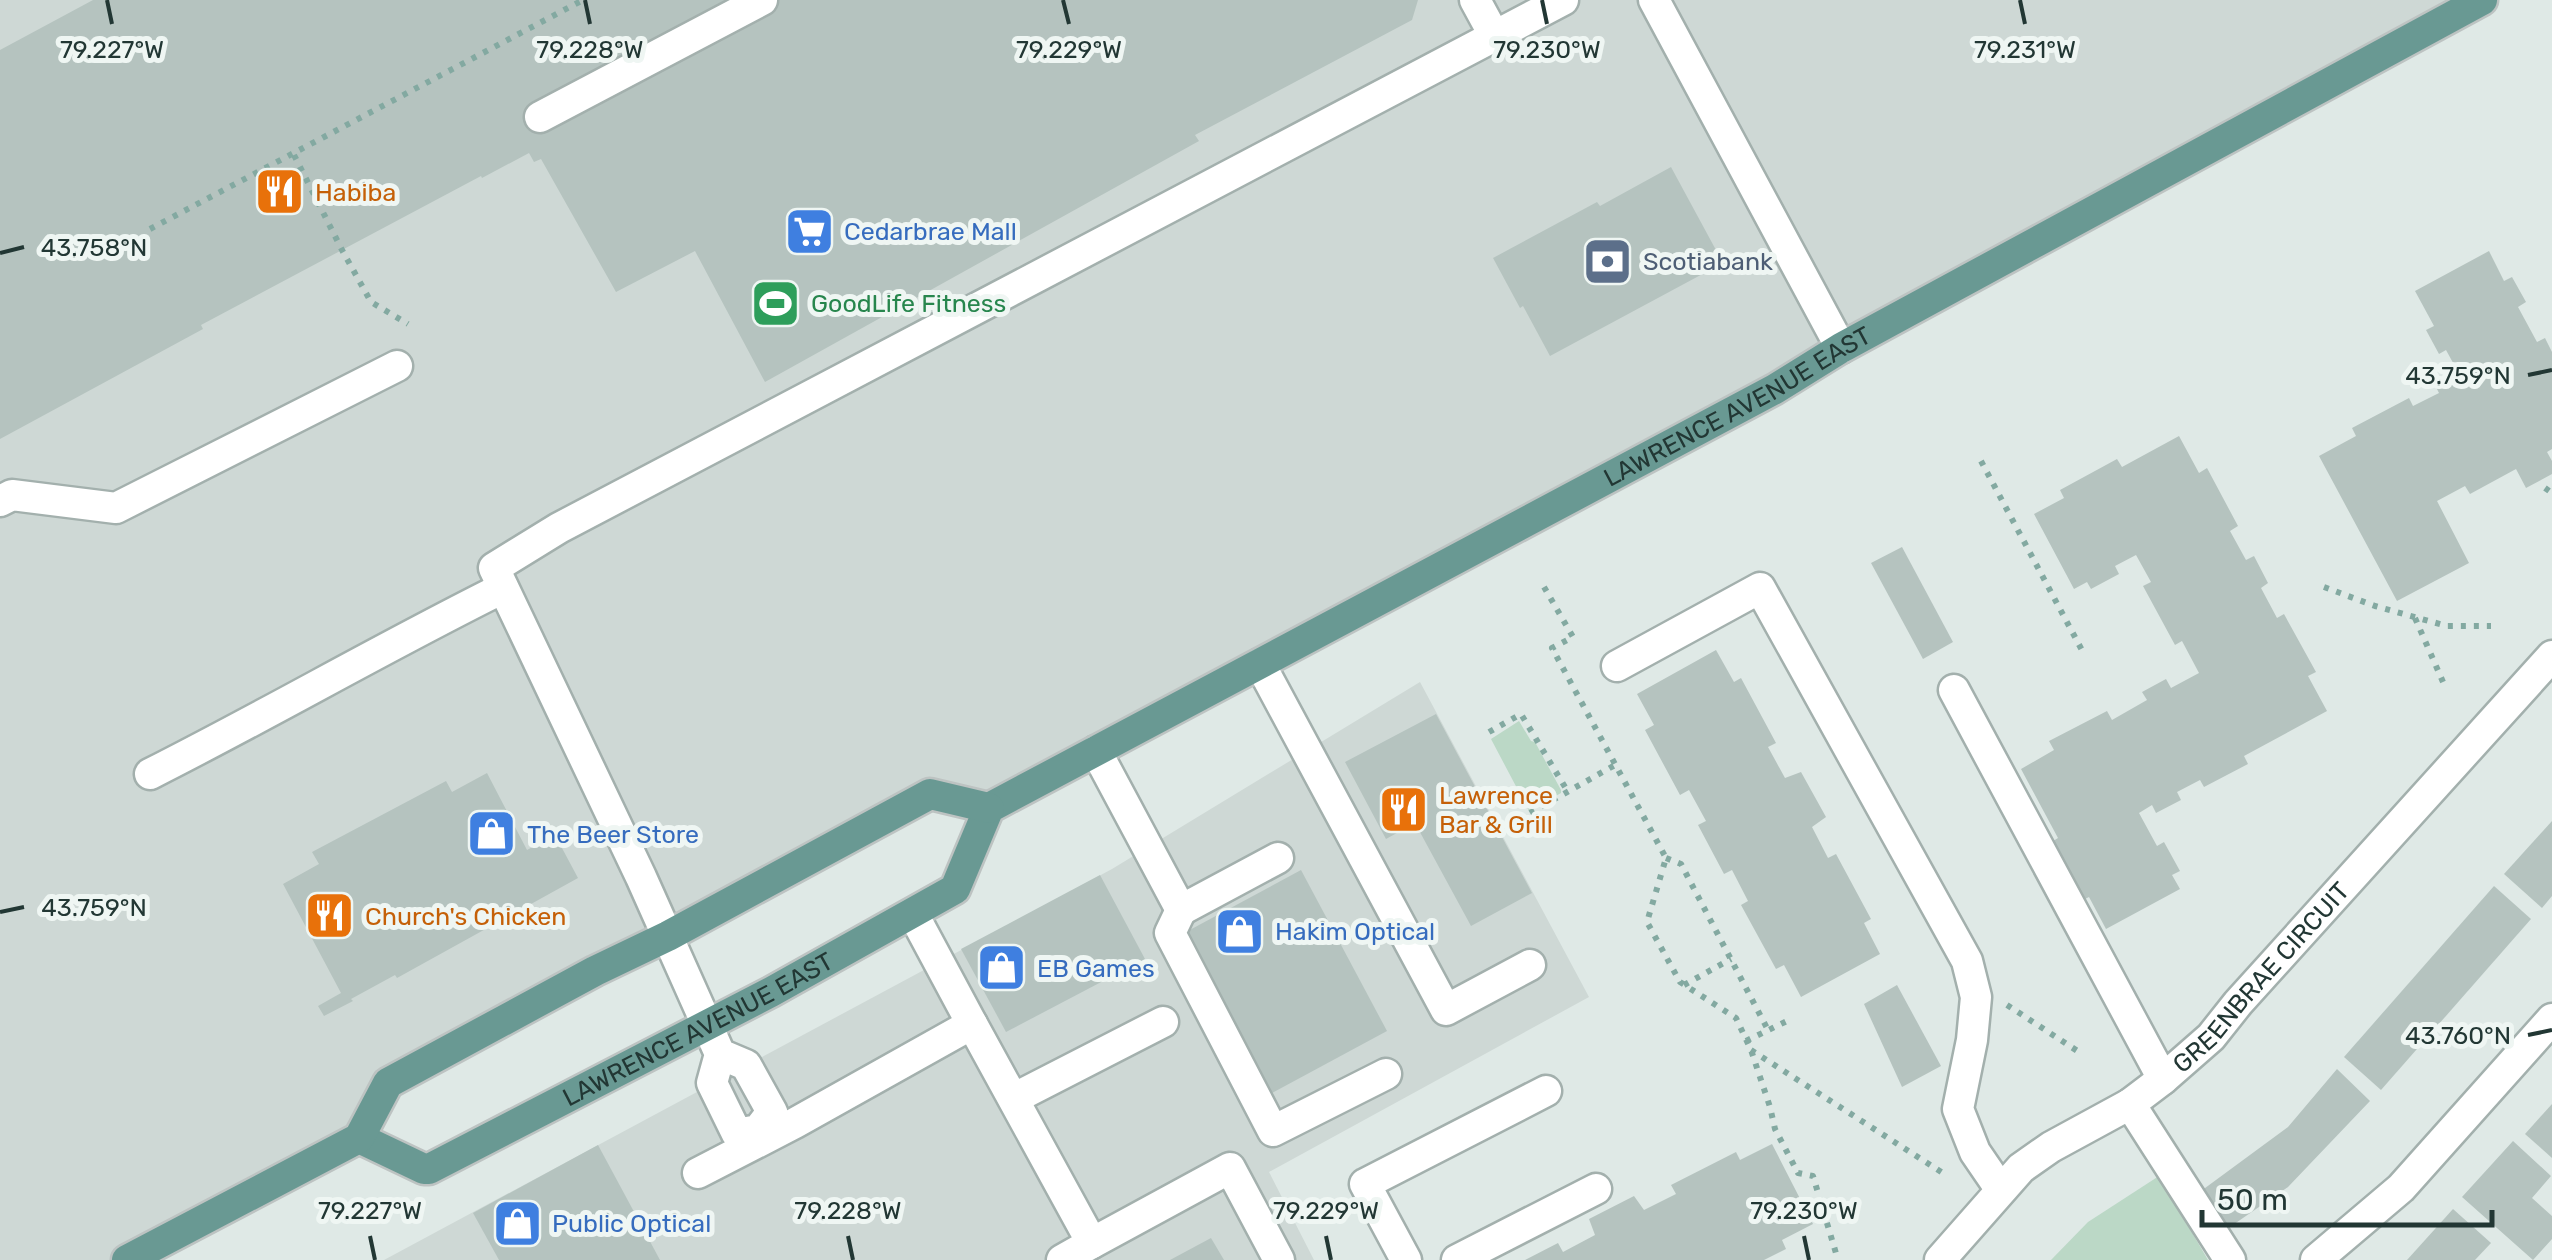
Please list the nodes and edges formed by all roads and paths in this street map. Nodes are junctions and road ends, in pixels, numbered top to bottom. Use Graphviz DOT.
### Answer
graph roads {
  1 [pos="583,0"];
  2 [pos="762,0"];
  3 [pos="1474,0"];
  4 [pos="1563,0"];
  5 [pos="1654,0"];
  6 [pos="2482,0"];
  7 [pos="1494,36"];
  8 [pos="540,118"];
  9 [pos="294,154"];
  10 [pos="150,229"];
  11 [pos="408,324"];
  12 [pos="1841,348"];
  13 [pos="396,366"];
  14 [pos="1981,461"];
  15 [pos="0,501"];
  16 [pos="2324,587"];
  17 [pos="503,588"];
  18 [pos="1544,588"];
  19 [pos="2415,617"];
  20 [pos="2492,626"];
  21 [pos="2084,654"];
  22 [pos="2552,656"];
  23 [pos="1260,664"];
  24 [pos="1617,666"];
  25 [pos="2442,682"];
  26 [pos="1954,690"];
  27 [pos="1489,732"];
  28 [pos="1096,751"];
  29 [pos="1615,765"];
  30 [pos="150,774"];
  31 [pos="1568,792"];
  32 [pos="989,808"];
  33 [pos="1530,814"];
  34 [pos="1278,858"];
  35 [pos="1666,858"];
  36 [pos="1181,910"];
  37 [pos="913,914"];
  38 [pos="668,936"];
  39 [pos="1731,960"];
  40 [pos="1530,965"];
  41 [pos="1973,982"];
  42 [pos="1684,985"];
  43 [pos="2552,1019"];
  44 [pos="1163,1022"];
  45 [pos="1787,1022"];
  46 [pos="972,1024"];
  47 [pos="706,1026"];
  48 [pos="1768,1030"];
  49 [pos="1746,1041"];
  50 [pos="1750,1050"];
  51 [pos="2079,1052"];
  52 [pos="1386,1074"];
  53 [pos="2163,1079"];
  54 [pos="1546,1091"];
  55 [pos="1015,1098"];
  56 [pos="2130,1104"];
  57 [pos="760,1135"];
  58 [pos="359,1138"];
  59 [pos="698,1173"];
  60 [pos="1596,1189"];
  61 [pos="1994,1198"];
  62 [pos="1092,1243"];
  63 [pos="127,1260"];
  64 [pos="1062,1260"];
  65 [pos="1279,1260"];
  66 [pos="1406,1260"];
  67 [pos="1456,1260"];
  68 [pos="1838,1260"];
  69 [pos="1940,1260"];
  70 [pos="2230,1260"];
  71 [pos="2316,1260"];
  1 -- 9 [label="path"];
  2 -- 8 [label="street"];
  3 -- 7 [label="street"];
  4 -- 7 [label="street"];
  5 -- 12 [label="street"];
  6 -- 12 [label="main road, LAWRENCE AVENUE EAST"];
  7 -- 17 [label="street"];
  9 -- 10 [label="path"];
  9 -- 11 [label="path"];
  12 -- 23 [label="main road, LAWRENCE AVENUE EAST"];
  13 -- 15 [label="street"];
  14 -- 21 [label="path"];
  16 -- 19 [label="path"];
  17 -- 30 [label="street"];
  17 -- 38 [label="street"];
  18 -- 29 [label="path"];
  19 -- 20 [label="path"];
  19 -- 25 [label="path"];
  22 -- 53 [label="street, GREENBRAE CIRCUIT"];
  23 -- 28 [label="main road, LAWRENCE AVENUE EAST"];
  23 -- 40 [label="street"];
  24 -- 41 [label="street"];
  26 -- 53 [label="street"];
  27 -- 31 [label="path"];
  28 -- 32 [label="main road, LAWRENCE AVENUE EAST"];
  28 -- 36 [label="street"];
  29 -- 31 [label="path"];
  29 -- 35 [label="path"];
  31 -- 33 [label="path"];
  32 -- 37 [label="main road, LAWRENCE AVENUE EAST"];
  32 -- 38 [label="main road"];
  34 -- 36 [label="street"];
  35 -- 39 [label="path"];
  35 -- 42 [label="path"];
  36 -- 52 [label="street"];
  37 -- 46 [label="street"];
  37 -- 47 [label="main road, LAWRENCE AVENUE EAST"];
  38 -- 47 [label="street"];
  38 -- 58 [label="main road"];
  39 -- 42 [label="path"];
  39 -- 48 [label="path"];
  41 -- 51 [label="path"];
  41 -- 61 [label="street"];
  42 -- 49 [label="path"];
  43 -- 71 [label="street"];
  44 -- 55 [label="street"];
  45 -- 48 [label="path"];
  46 -- 55 [label="street"];
  46 -- 57 [label="street"];
  47 -- 57 [label="street"];
  47 -- 58 [label="main road, LAWRENCE AVENUE EAST"];
  48 -- 49 [label="path"];
  49 -- 50 [label="path"];
  50 -- 61 [label="path"];
  50 -- 68 [label="path"];
  53 -- 56 [label="street, GREENBRAE CIRCUIT"];
  54 -- 66 [label="street"];
  55 -- 62 [label="street"];
  56 -- 61 [label="street, GREENBRAE CIRCUIT"];
  56 -- 70 [label="street"];
  57 -- 59 [label="street"];
  58 -- 63 [label="main road"];
  60 -- 67 [label="street"];
  61 -- 69 [label="street, GREENBRAE CIRCUIT"];
  62 -- 64 [label="street"];
  62 -- 65 [label="street"];
}
